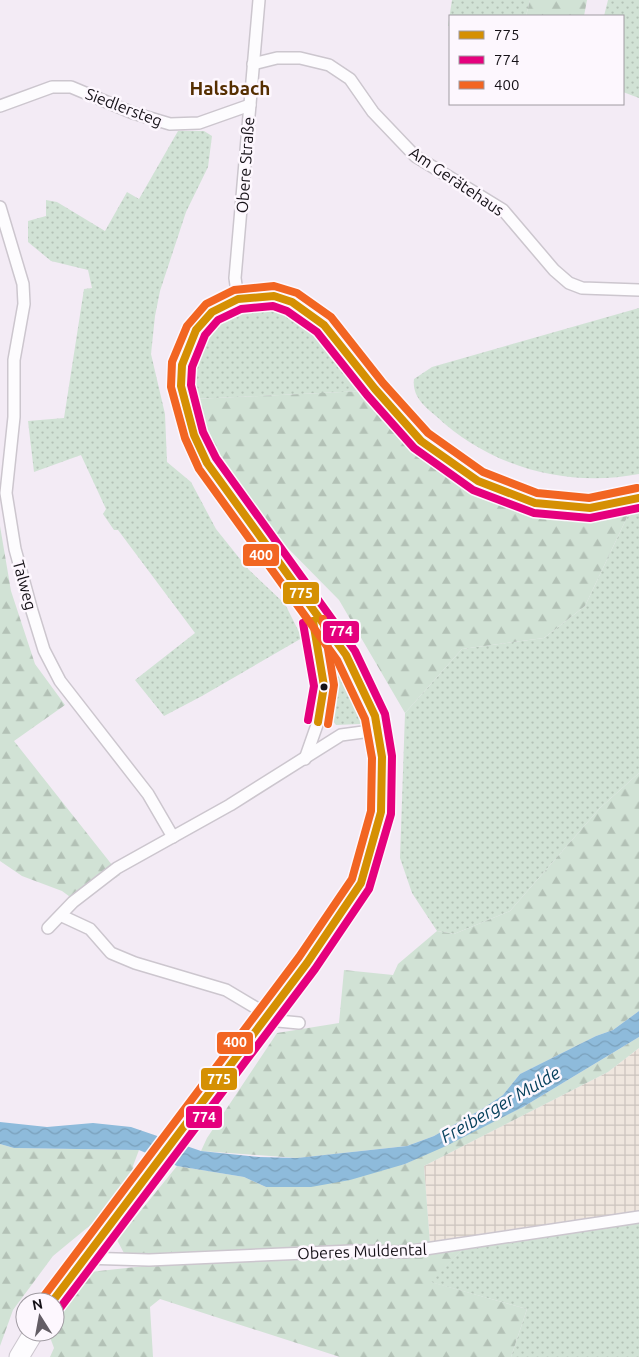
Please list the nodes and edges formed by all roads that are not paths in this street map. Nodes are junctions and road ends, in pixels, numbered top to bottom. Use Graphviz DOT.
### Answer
graph roads {
  1 [pos="259,0"];
  2 [pos="252,64"];
  3 [pos="250,105"];
  4 [pos="0,106"];
  5 [pos="0,208"];
  6 [pos="639,290"];
  7 [pos="238,299"];
  8 [pos="639,498"];
  9 [pos="310,603"];
  10 [pos="378,730"];
  11 [pos="305,759"];
  12 [pos="173,837"];
  13 [pos="62,916"];
  14 [pos="48,928"];
  15 [pos="299,1023"];
  16 [pos="639,1216"];
  17 [pos="83,1258"];
  18 [pos="59,1292"];
  19 [pos="28,1342"];
  20 [pos="19,1357"];
  1 -- 2 [label="street, Obere Straße"];
  2 -- 3 [label="street, Obere Straße"];
  2 -- 6 [label="street, Am Gerätehaus"];
  3 -- 4 [label="street, Siedlersteg"];
  3 -- 7 [label="street, Obere Straße"];
  5 -- 12 [label="street, Talweg"];
  7 -- 8 [label="main road"];
  7 -- 9 [label="main road"];
  9 -- 10 [label="main road"];
  9 -- 11 [label="street"];
  10 -- 11 [label="street"];
  10 -- 17 [label="main road, bridge"];
  11 -- 12 [label="street"];
  12 -- 13 [label="street"];
  13 -- 14 [label="street"];
  13 -- 15 [label="street"];
  16 -- 17 [label="street, Oberes Muldental"];
  17 -- 18 [label="main road"];
  19 -- 20 [label="main road"];
}
